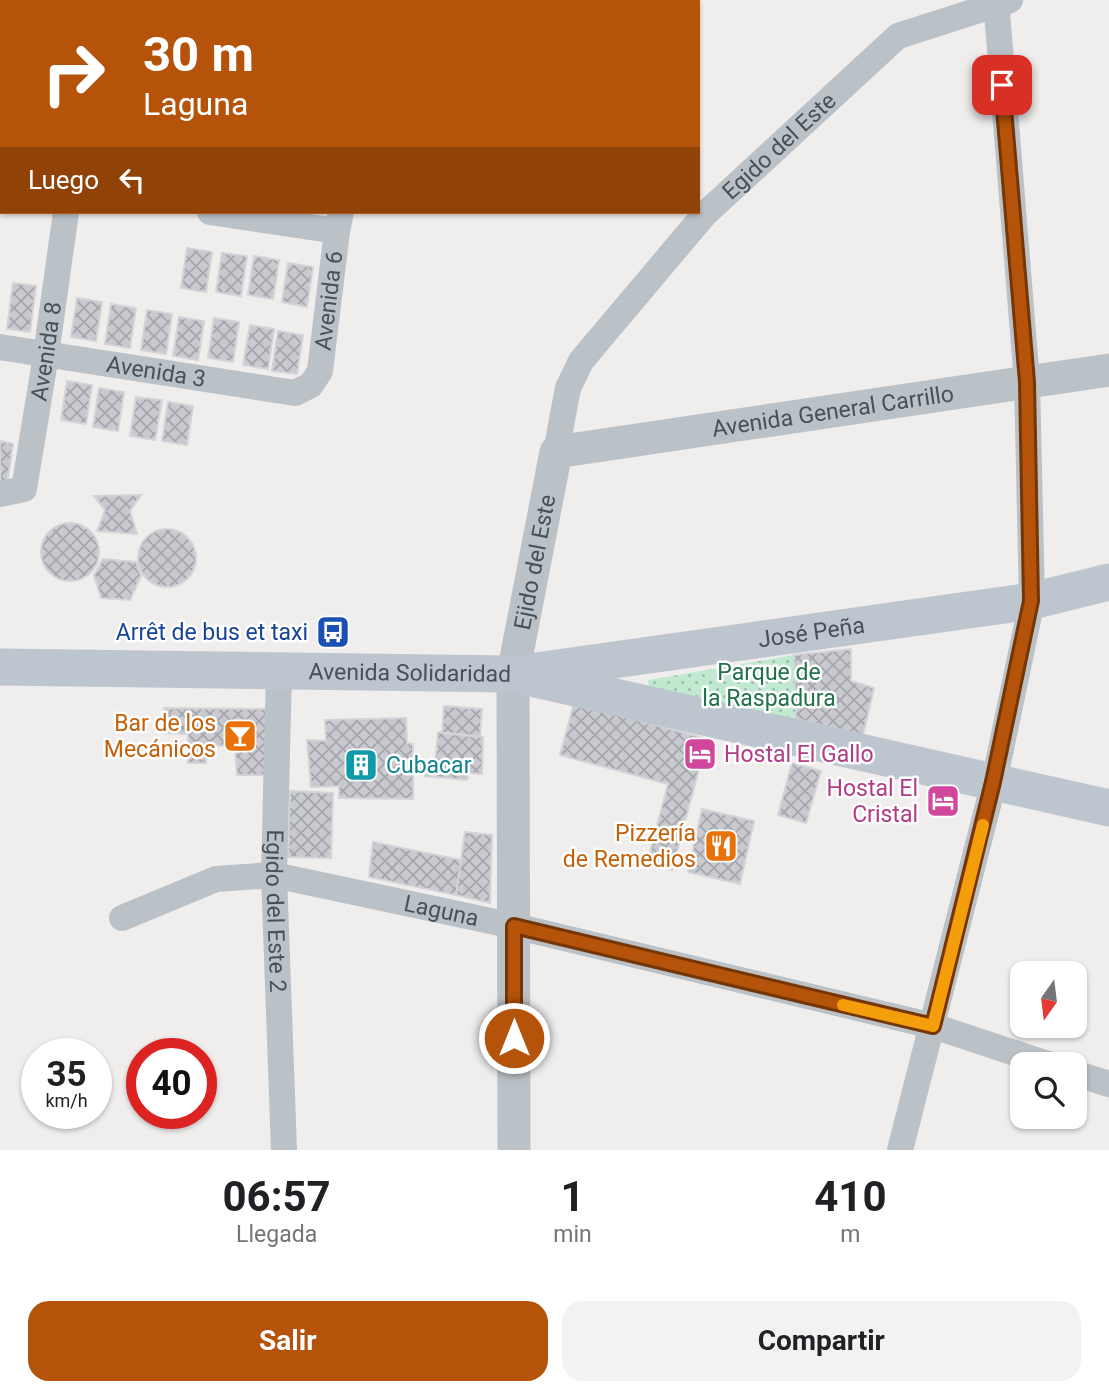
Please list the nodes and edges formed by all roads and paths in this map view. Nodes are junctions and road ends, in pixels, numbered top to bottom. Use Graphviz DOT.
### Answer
graph roads {
  1 [pos="1001,1"];
  2 [pos="700,210"];
  3 [pos="66,214"];
  4 [pos="236,214"];
  5 [pos="695,214"];
  6 [pos="339,222"];
  7 [pos="0,347"];
  8 [pos="46,355"];
  9 [pos="1109,370"];
  10 [pos="1027,382"];
  11 [pos="311,386"];
  12 [pos="556,452"];
  13 [pos="12,491"];
  14 [pos="1109,582"];
  15 [pos="1031,601"];
  16 [pos="513,674"];
  17 [pos="0,677"];
  18 [pos="279,684"];
  19 [pos="993,782"];
  20 [pos="1109,808"];
  21 [pos="274,875"];
  22 [pos="122,918"];
  23 [pos="514,926"];
  24 [pos="933,1026"];
  25 [pos="1012,1052"];
  26 [pos="1087,1077"];
  27 [pos="1109,1084"];
  28 [pos="284,1150"];
  29 [pos="514,1150"];
  30 [pos="900,1150"];
  1 -- 2 [label="street, Egido del Este"];
  1 -- 10 [label="street"];
  3 -- 8 [label="street, Avenida 8"];
  4 -- 6 [label="street"];
  5 -- 12 [label="street, Egido del Este"];
  6 -- 11 [label="street, Avenida 6"];
  7 -- 8 [label="street, Avenida 3"];
  8 -- 11 [label="street, Avenida 3"];
  8 -- 13 [label="street, Avenida 8"];
  9 -- 10 [label="street, Avenida General Carrillo"];
  10 -- 12 [label="street, Avenida General Carrillo"];
  10 -- 15 [label="street"];
  12 -- 16 [label="street, Ejido del Este"];
  14 -- 15 [label="main road, José Peña"];
  15 -- 16 [label="main road, José Peña"];
  15 -- 19 [label="street"];
  16 -- 18 [label="main road, Avenida Solidaridad"];
  16 -- 19 [label="main road"];
  16 -- 23 [label="street, Ejido del Este"];
  17 -- 18 [label="main road, Avenida Solidaridad"];
  18 -- 21 [label="street, Egido del Este 2"];
  19 -- 20 [label="main road"];
  19 -- 24 [label="street"];
  21 -- 22 [label="street, Laguna"];
  21 -- 23 [label="street, Laguna"];
  21 -- 28 [label="street, Egido del Este 2"];
  23 -- 24 [label="street, Laguna"];
  23 -- 29 [label="street, Ejido del Este"];
  24 -- 25 [label="street, Laguna"];
  24 -- 30 [label="street"];
  26 -- 27 [label="street"];
}
